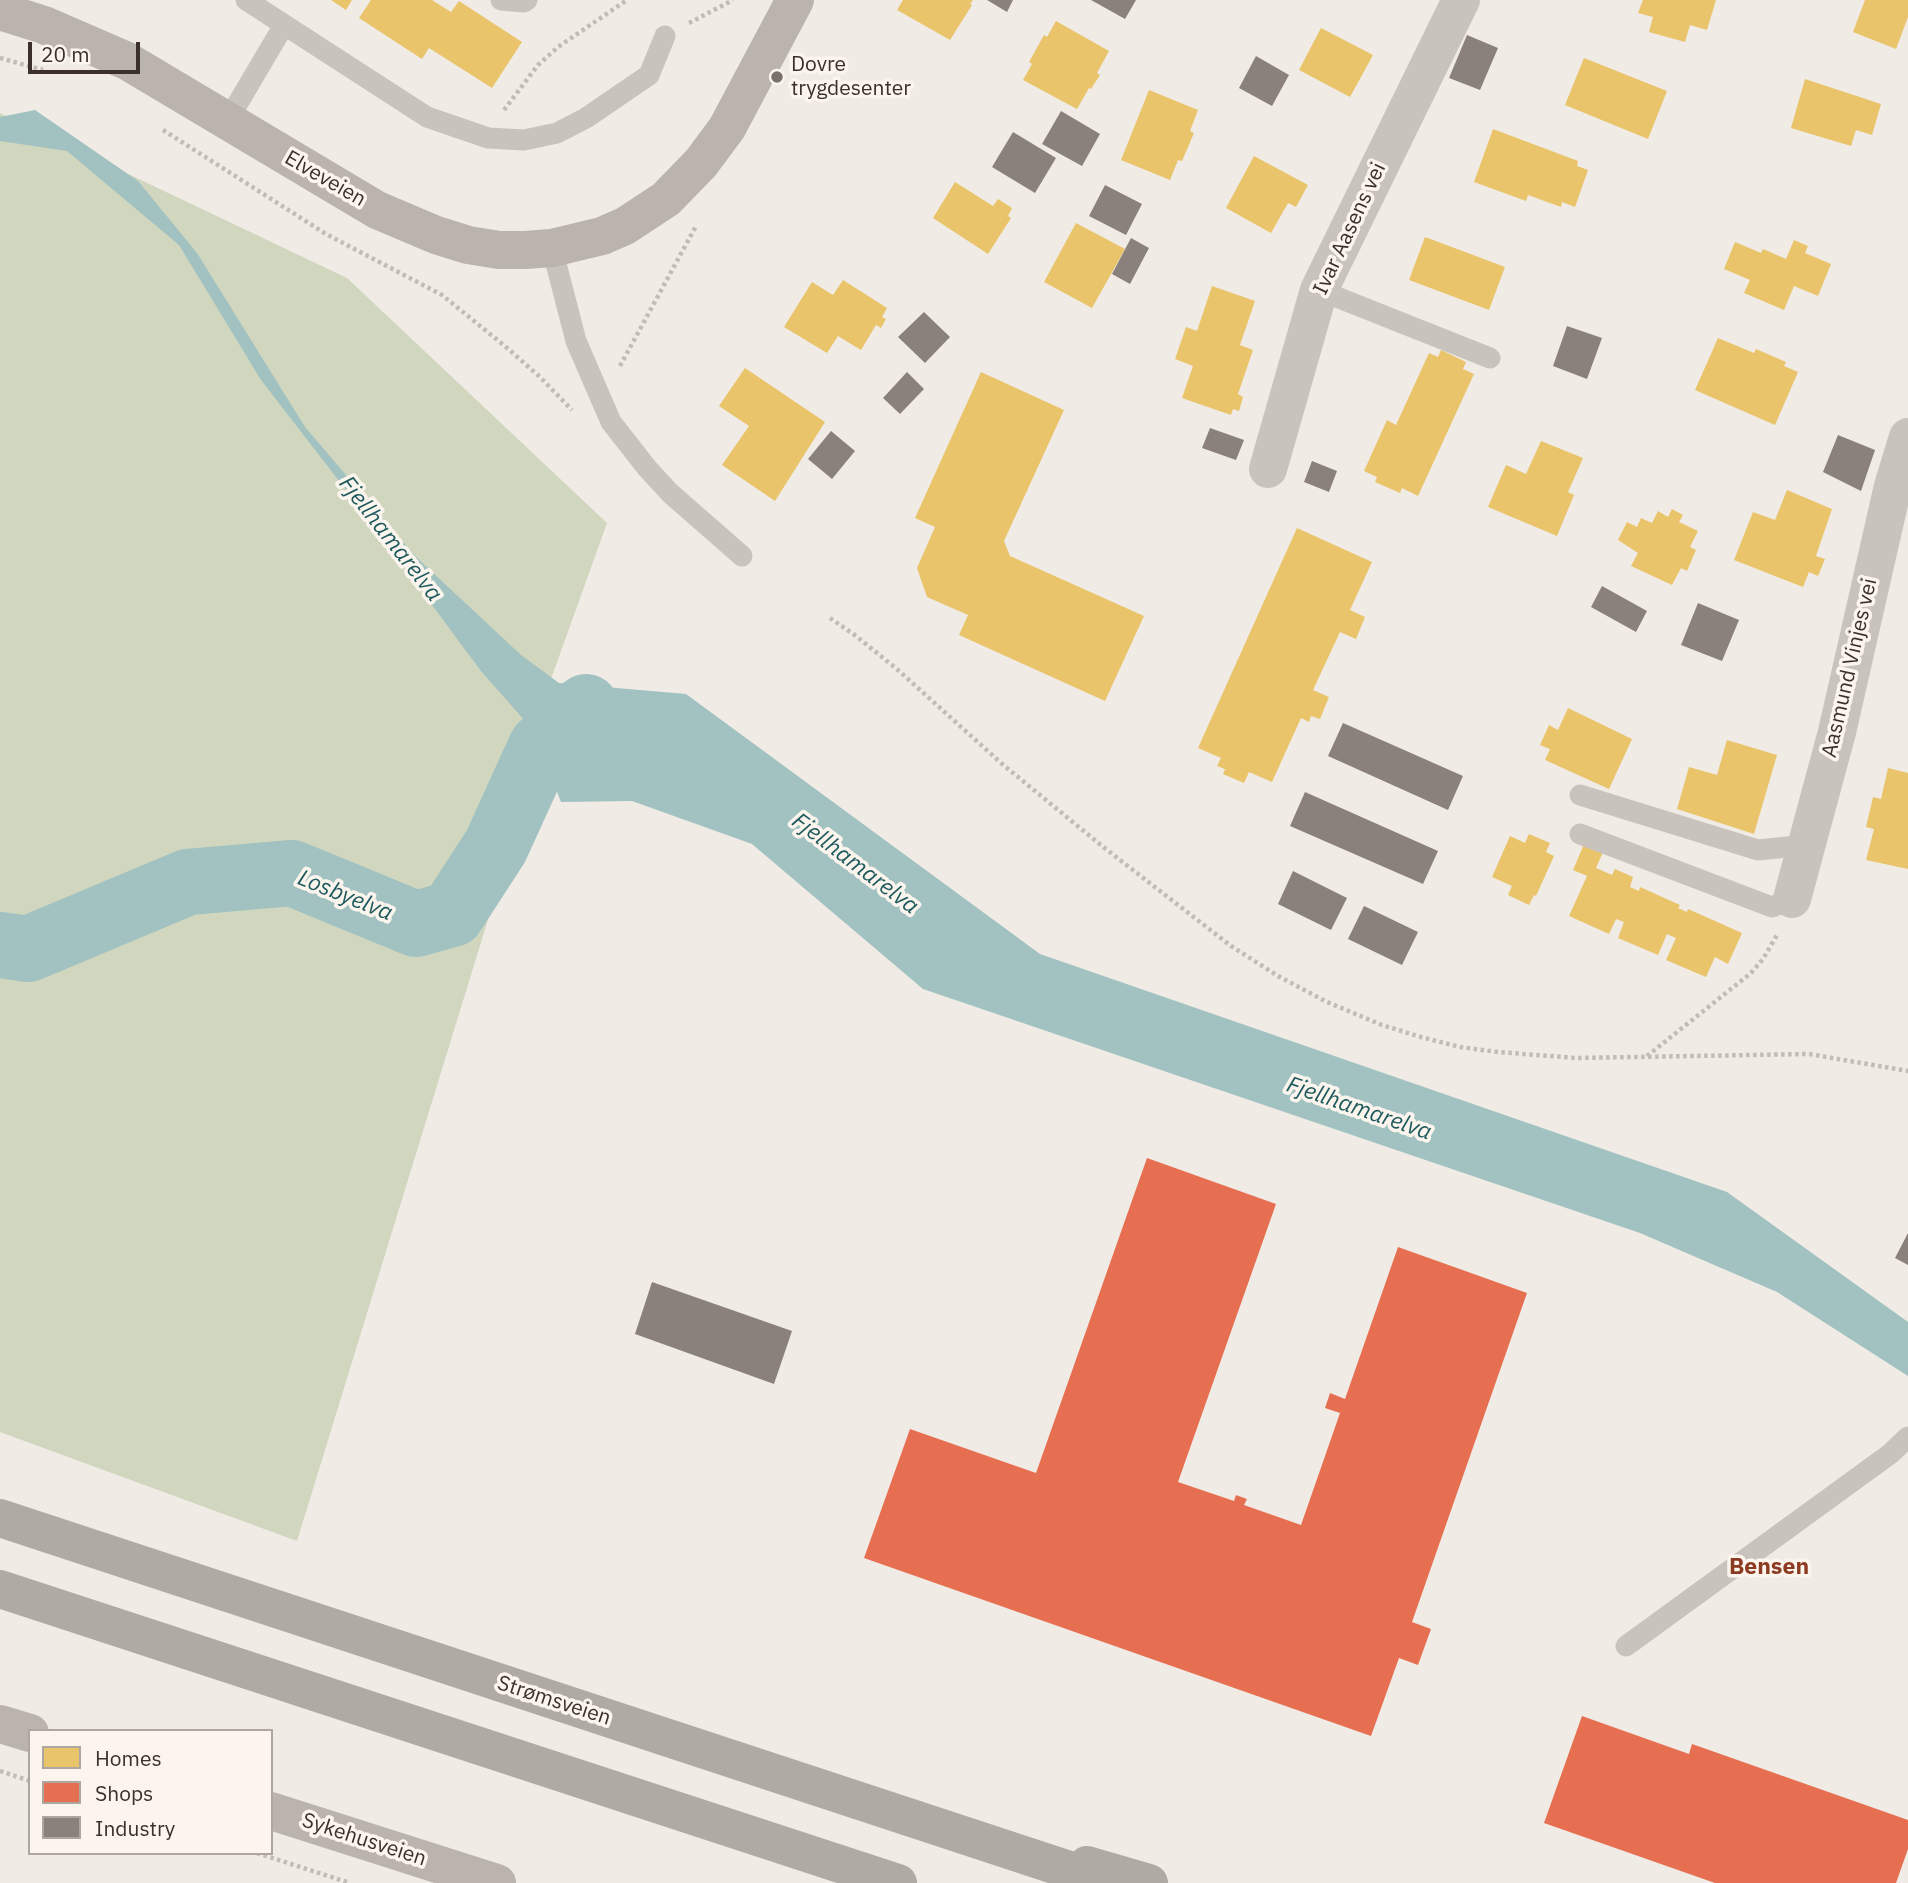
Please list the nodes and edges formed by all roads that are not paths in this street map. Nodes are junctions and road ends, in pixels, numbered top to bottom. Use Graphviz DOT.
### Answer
graph roads {
  1 [pos="246,0"];
  2 [pos="501,0"];
  3 [pos="527,0"];
  4 [pos="795,0"];
  5 [pos="1461,0"];
  6 [pos="0,11"];
  7 [pos="284,25"];
  8 [pos="665,36"];
  9 [pos="228,120"];
  10 [pos="552,248"];
  11 [pos="1319,290"];
  12 [pos="1490,358"];
  13 [pos="1908,437"];
  14 [pos="1268,469"];
  15 [pos="742,556"];
  16 [pos="1580,795"];
  17 [pos="1580,834"];
  18 [pos="1806,845"];
  19 [pos="1792,899"];
  20 [pos="1908,1437"];
  21 [pos="0,1518"];
  22 [pos="0,1589"];
  23 [pos="1626,1646"];
  24 [pos="0,1724"];
  25 [pos="28,1732"];
  26 [pos="752,1767"];
  27 [pos="273,1812"];
  28 [pos="497,1883"];
  29 [pos="898,1883"];
  30 [pos="1109,1883"];
  31 [pos="1149,1883"];
  1 -- 7 [label="lane"];
  2 -- 3 [label="lane"];
  4 -- 10 [label="main road, Elveveien"];
  5 -- 11 [label="street, Ivar Aasens vei"];
  6 -- 9 [label="main road, Elveveien"];
  7 -- 8 [label="lane"];
  7 -- 9 [label="lane"];
  9 -- 10 [label="main road, Elveveien"];
  10 -- 15 [label="lane"];
  11 -- 12 [label="lane"];
  11 -- 14 [label="street, Ivar Aasens vei"];
  13 -- 18 [label="street, Aasmund Vinjes vei"];
  16 -- 18 [label="lane"];
  17 -- 19 [label="lane"];
  18 -- 19 [label="street, Aasmund Vinjes vei"];
  20 -- 23 [label="lane"];
  21 -- 26 [label="highway, Strømsveien"];
  22 -- 29 [label="highway"];
  24 -- 25 [label="main road"];
  26 -- 30 [label="highway, Strømsveien"];
  26 -- 31 [label="highway"];
  27 -- 28 [label="main road, Sykehusveien"];
}
